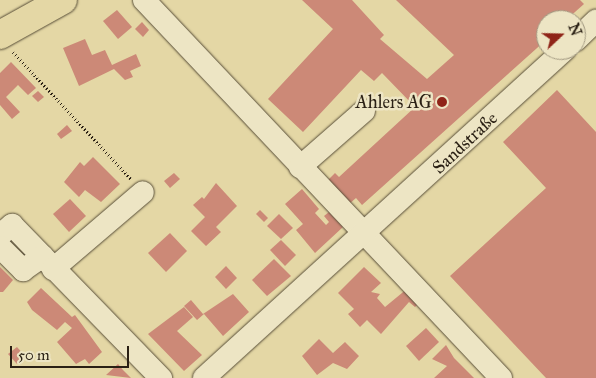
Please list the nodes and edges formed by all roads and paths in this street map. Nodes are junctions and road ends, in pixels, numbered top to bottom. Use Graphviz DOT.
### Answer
graph roads {
  1 [pos="63,0"];
  2 [pos="144,0"];
  3 [pos="596,21"];
  4 [pos="586,30"];
  5 [pos="1,35"];
  6 [pos="554,60"];
  7 [pos="364,111"];
  8 [pos="300,167"];
  9 [pos="143,192"];
  10 [pos="0,235"];
  11 [pos="364,235"];
  12 [pos="0,247"];
  13 [pos="48,263"];
  14 [pos="161,378"];
  15 [pos="204,378"];
  16 [pos="501,378"];
  1 -- 5 [label="main road"];
  2 -- 8 [label="street"];
  3 -- 4 [label="street"];
  5 -- 9 [label="path"];
  6 -- 11 [label="street, Sandstraße"];
  7 -- 8 [label="street"];
  8 -- 11 [label="street"];
  9 -- 13 [label="street"];
  10 -- 13 [label="street"];
  11 -- 15 [label="street, Sandstraße"];
  11 -- 16 [label="street"];
  12 -- 13 [label="street"];
  13 -- 14 [label="street"];
}
